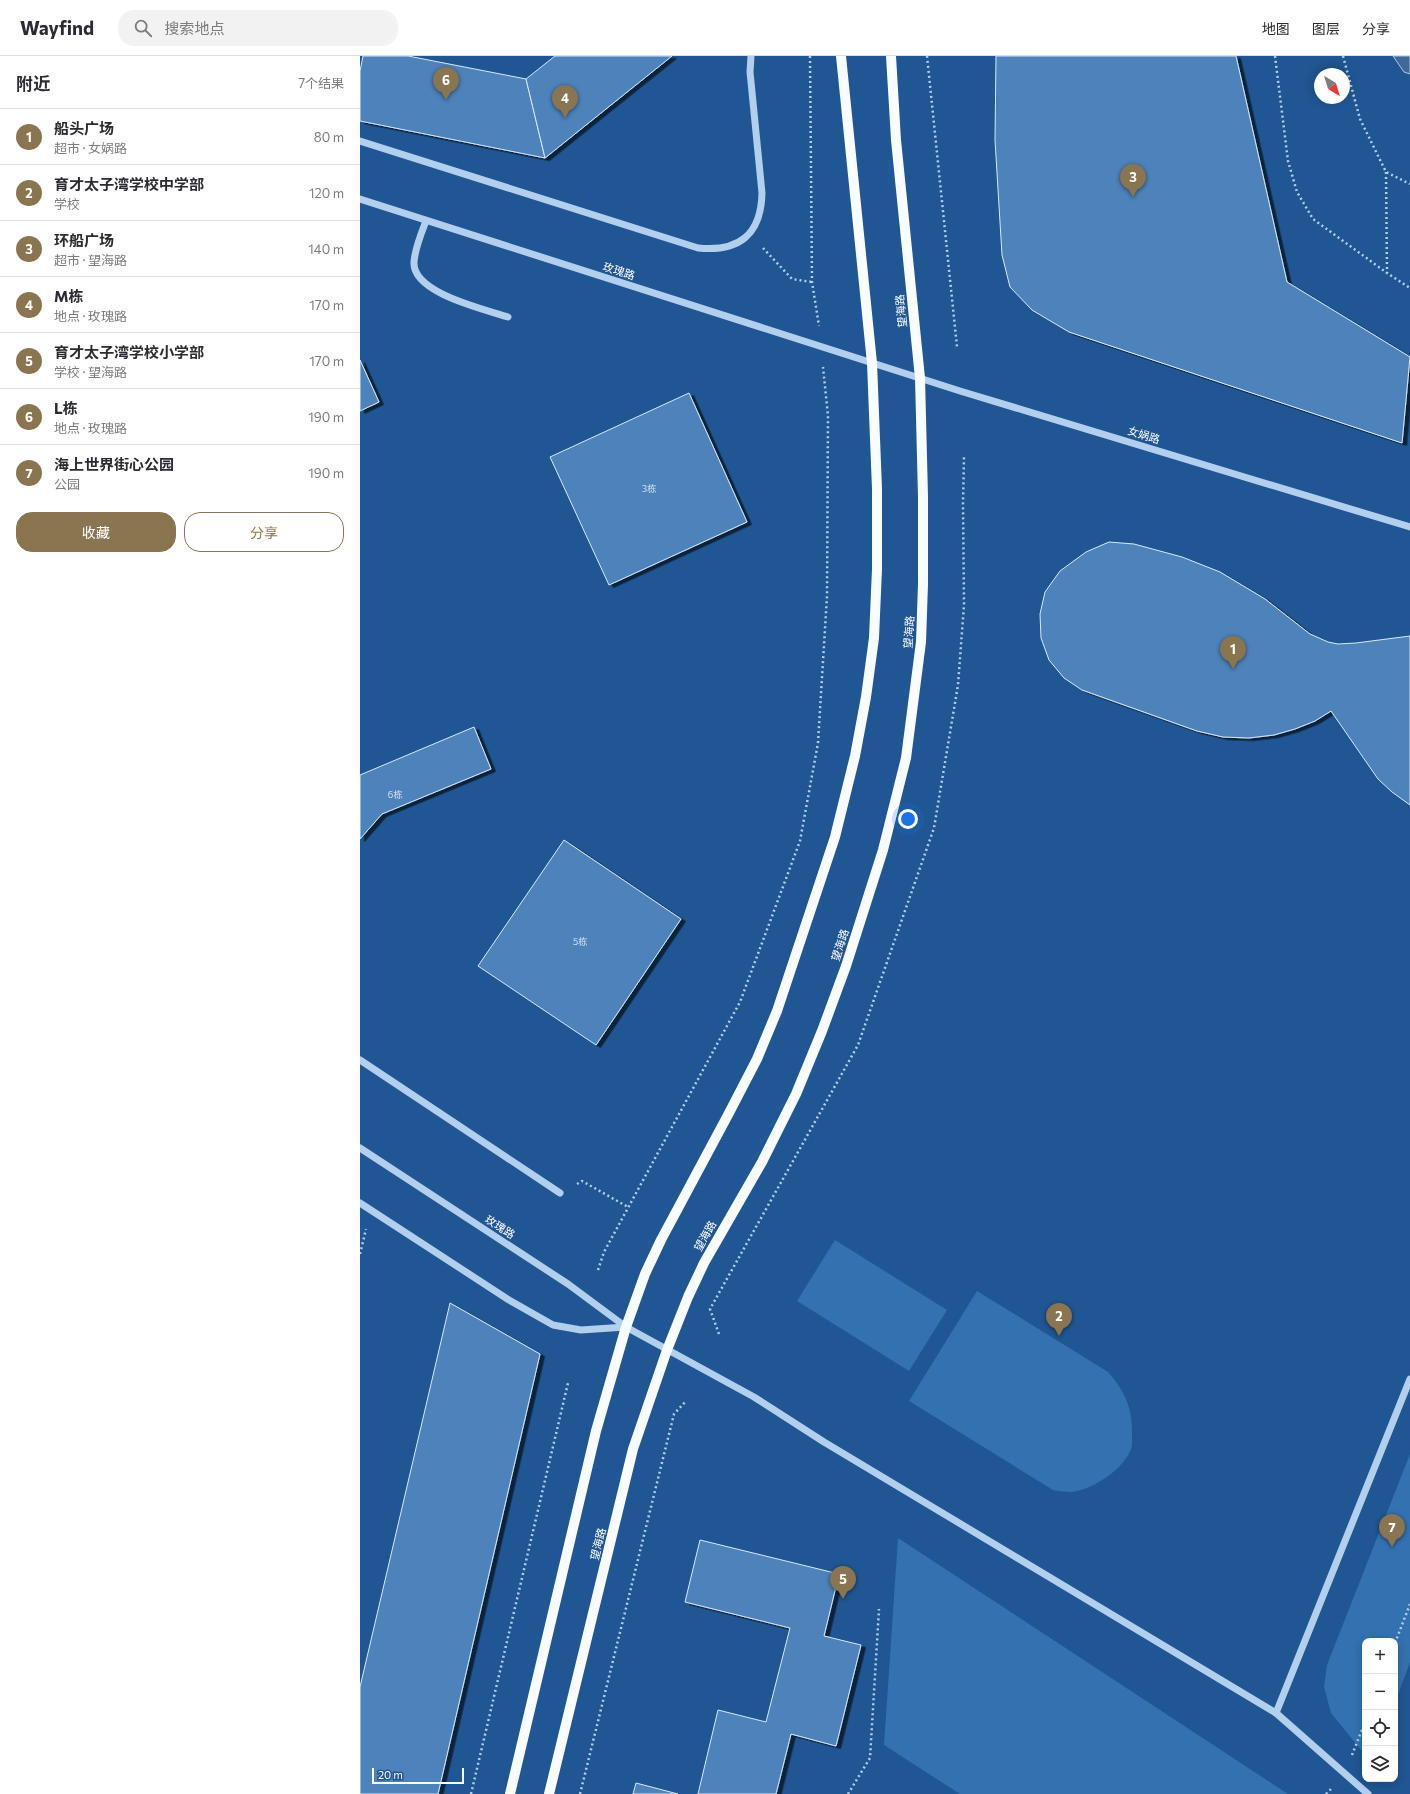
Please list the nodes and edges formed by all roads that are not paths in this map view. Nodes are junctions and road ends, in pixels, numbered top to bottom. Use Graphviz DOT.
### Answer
graph roads {
  1 [pos="751,56"];
  2 [pos="841,56"];
  3 [pos="891,56"];
  4 [pos="360,141"];
  5 [pos="360,199"];
  6 [pos="426,220"];
  7 [pos="508,317"];
  8 [pos="872,363"];
  9 [pos="920,378"];
  10 [pos="1410,527"];
  11 [pos="360,1060"];
  12 [pos="360,1148"];
  13 [pos="560,1193"];
  14 [pos="360,1203"];
  15 [pos="626,1327"];
  16 [pos="667,1350"];
  17 [pos="1410,1379"];
  18 [pos="1276,1713"];
  19 [pos="510,1794"];
  20 [pos="549,1794"];
  21 [pos="1368,1794"];
  1 -- 4 [label="street"];
  2 -- 8 [label="main road"];
  3 -- 9 [label="main road, 望海路"];
  5 -- 6 [label="street, 玫瑰路"];
  6 -- 7 [label="street"];
  6 -- 8 [label="street, 玫瑰路"];
  8 -- 9 [label="street, 女娲路"];
  8 -- 15 [label="main road"];
  9 -- 10 [label="street, 女娲路"];
  9 -- 16 [label="main road, 望海路"];
  11 -- 13 [label="street"];
  12 -- 15 [label="street, 玫瑰路"];
  14 -- 15 [label="street"];
  15 -- 16 [label="street, 玫瑰路"];
  15 -- 19 [label="main road"];
  16 -- 18 [label="street, 玫瑰路"];
  16 -- 20 [label="main road, 望海路"];
  17 -- 18 [label="street"];
  18 -- 21 [label="street, 玫瑰路"];
}
